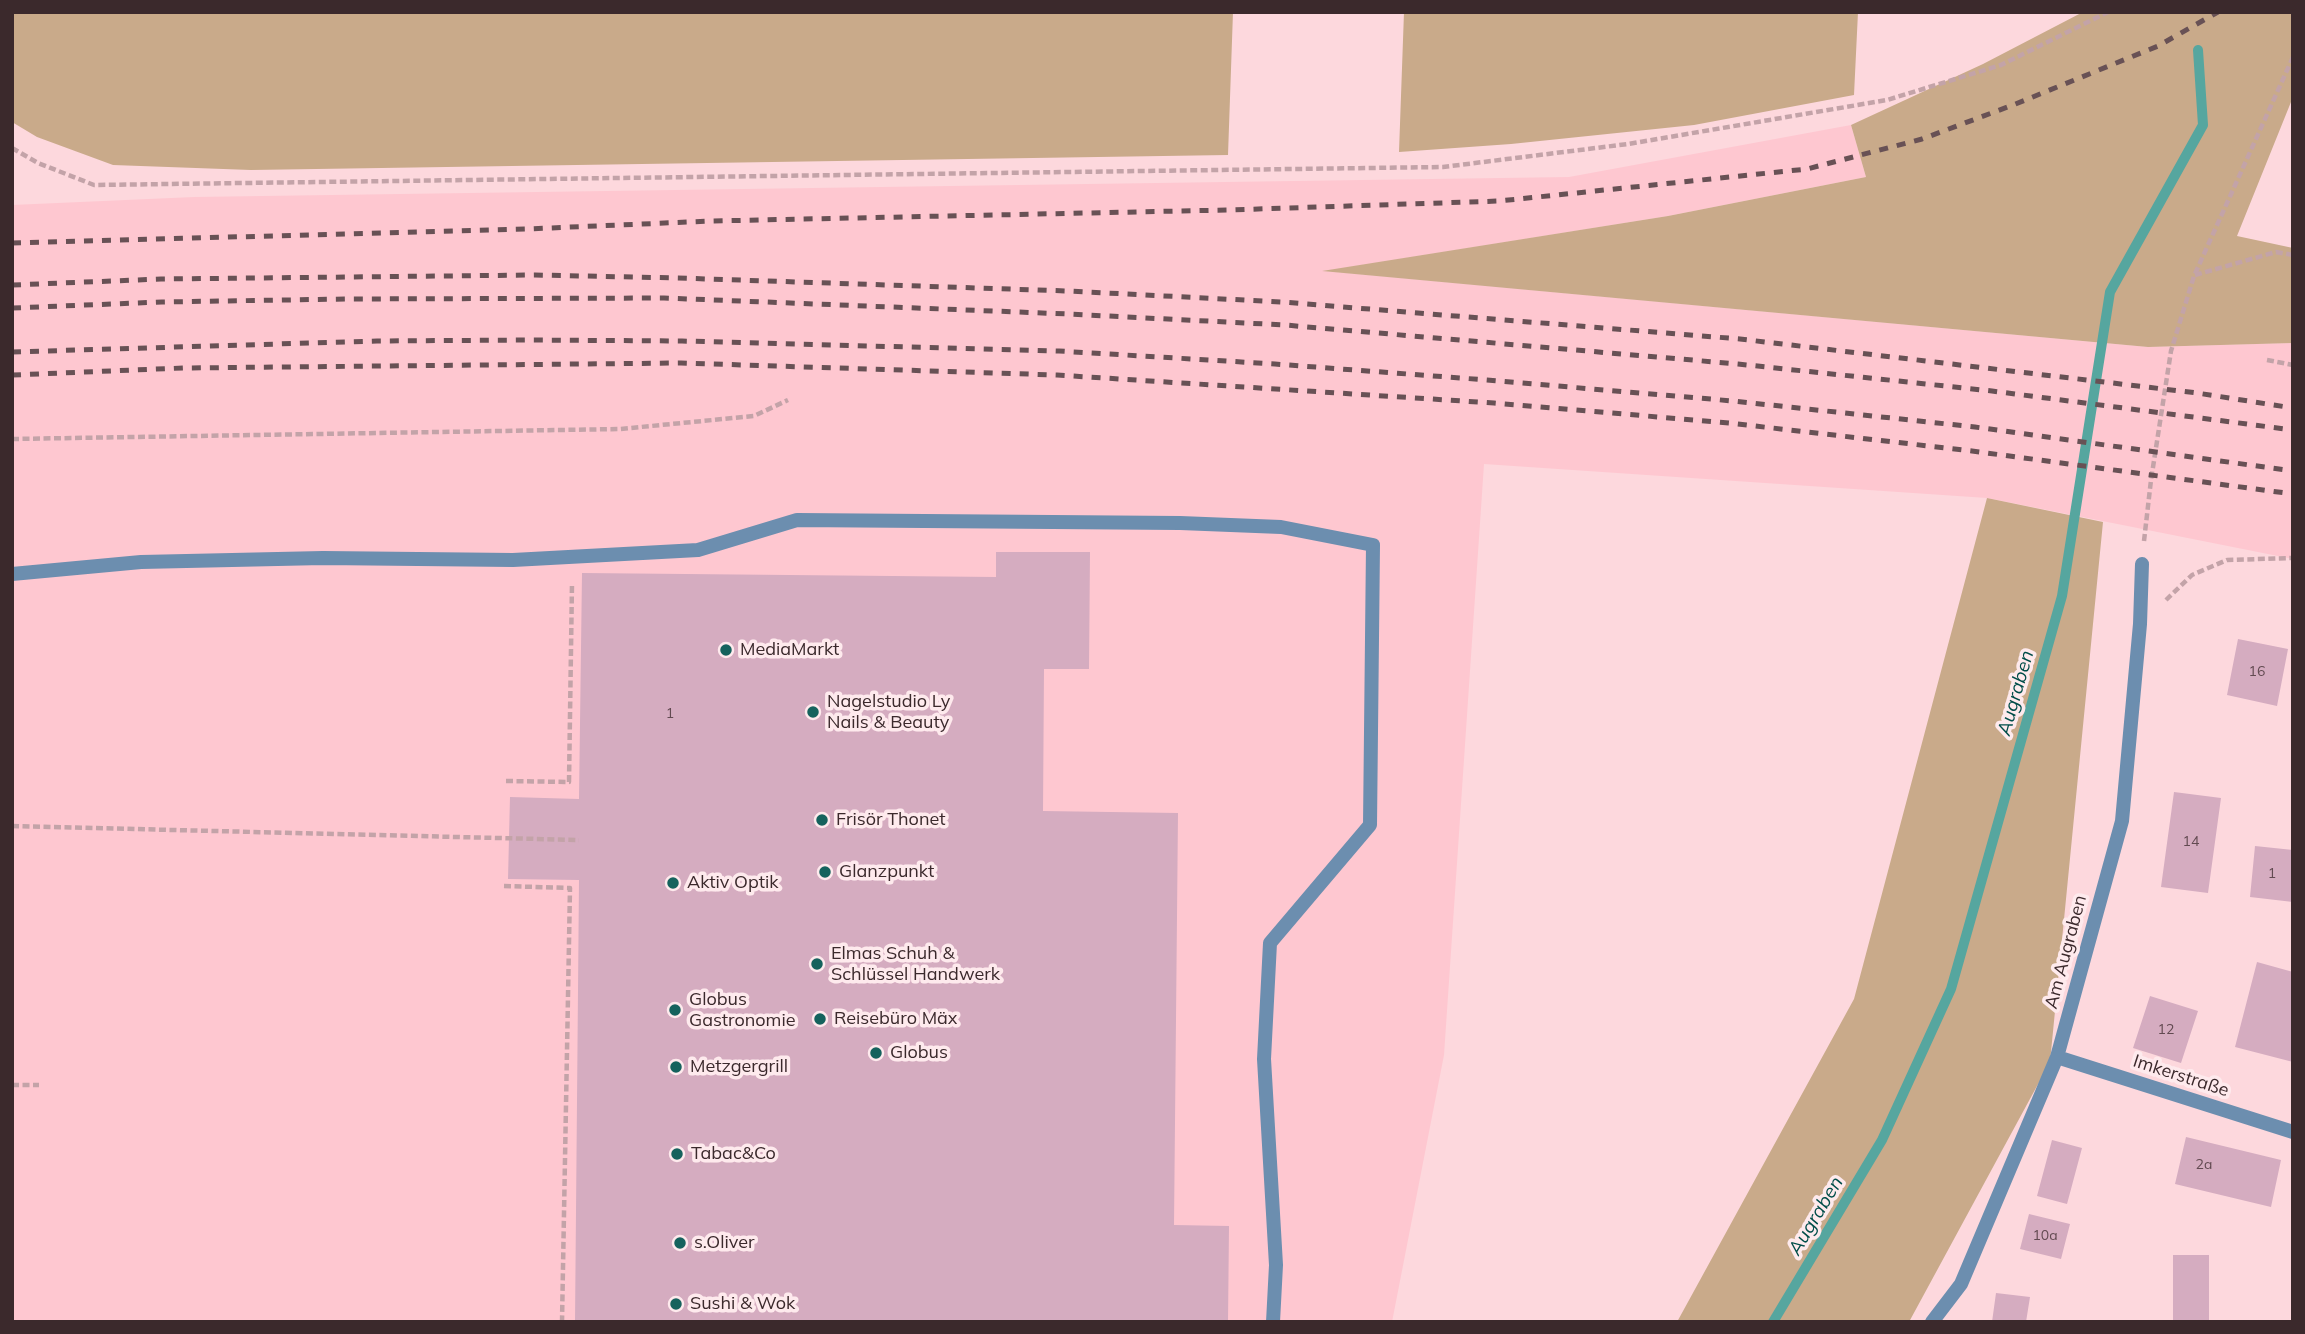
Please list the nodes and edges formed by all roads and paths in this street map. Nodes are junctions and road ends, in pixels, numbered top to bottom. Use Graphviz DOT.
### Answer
graph roads {
  1 [pos="2108,12"];
  2 [pos="2293,57"];
  3 [pos="12,148"];
  4 [pos="2293,254"];
  5 [pos="2194,276"];
  6 [pos="2267,360"];
  7 [pos="2293,365"];
  8 [pos="788,400"];
  9 [pos="12,439"];
  10 [pos="573,556"];
  11 [pos="2293,558"];
  12 [pos="2141,564"];
  13 [pos="12,573"];
  14 [pos="2140,624"];
  15 [pos="506,781"];
  16 [pos="12,826"];
  17 [pos="579,840"];
  18 [pos="504,886"];
  19 [pos="2057,1057"];
  20 [pos="12,1085"];
  21 [pos="38,1085"];
  22 [pos="2293,1132"];
  23 [pos="562,1322"];
  24 [pos="1273,1322"];
  25 [pos="1932,1322"];
  1 -- 3 [label="path"];
  2 -- 5 [label="path"];
  4 -- 5 [label="path"];
  5 -- 12 [label="path"];
  6 -- 7 [label="path"];
  8 -- 9 [label="path"];
  10 -- 13 [label="street"];
  10 -- 15 [label="path"];
  10 -- 24 [label="street"];
  11 -- 14 [label="path"];
  12 -- 14 [label="street, Am Augraben"];
  14 -- 19 [label="street, Am Augraben"];
  16 -- 17 [label="path"];
  18 -- 23 [label="path"];
  19 -- 22 [label="street, Imkerstraße"];
  19 -- 25 [label="street, Am Augraben"];
  20 -- 21 [label="path"];
}
